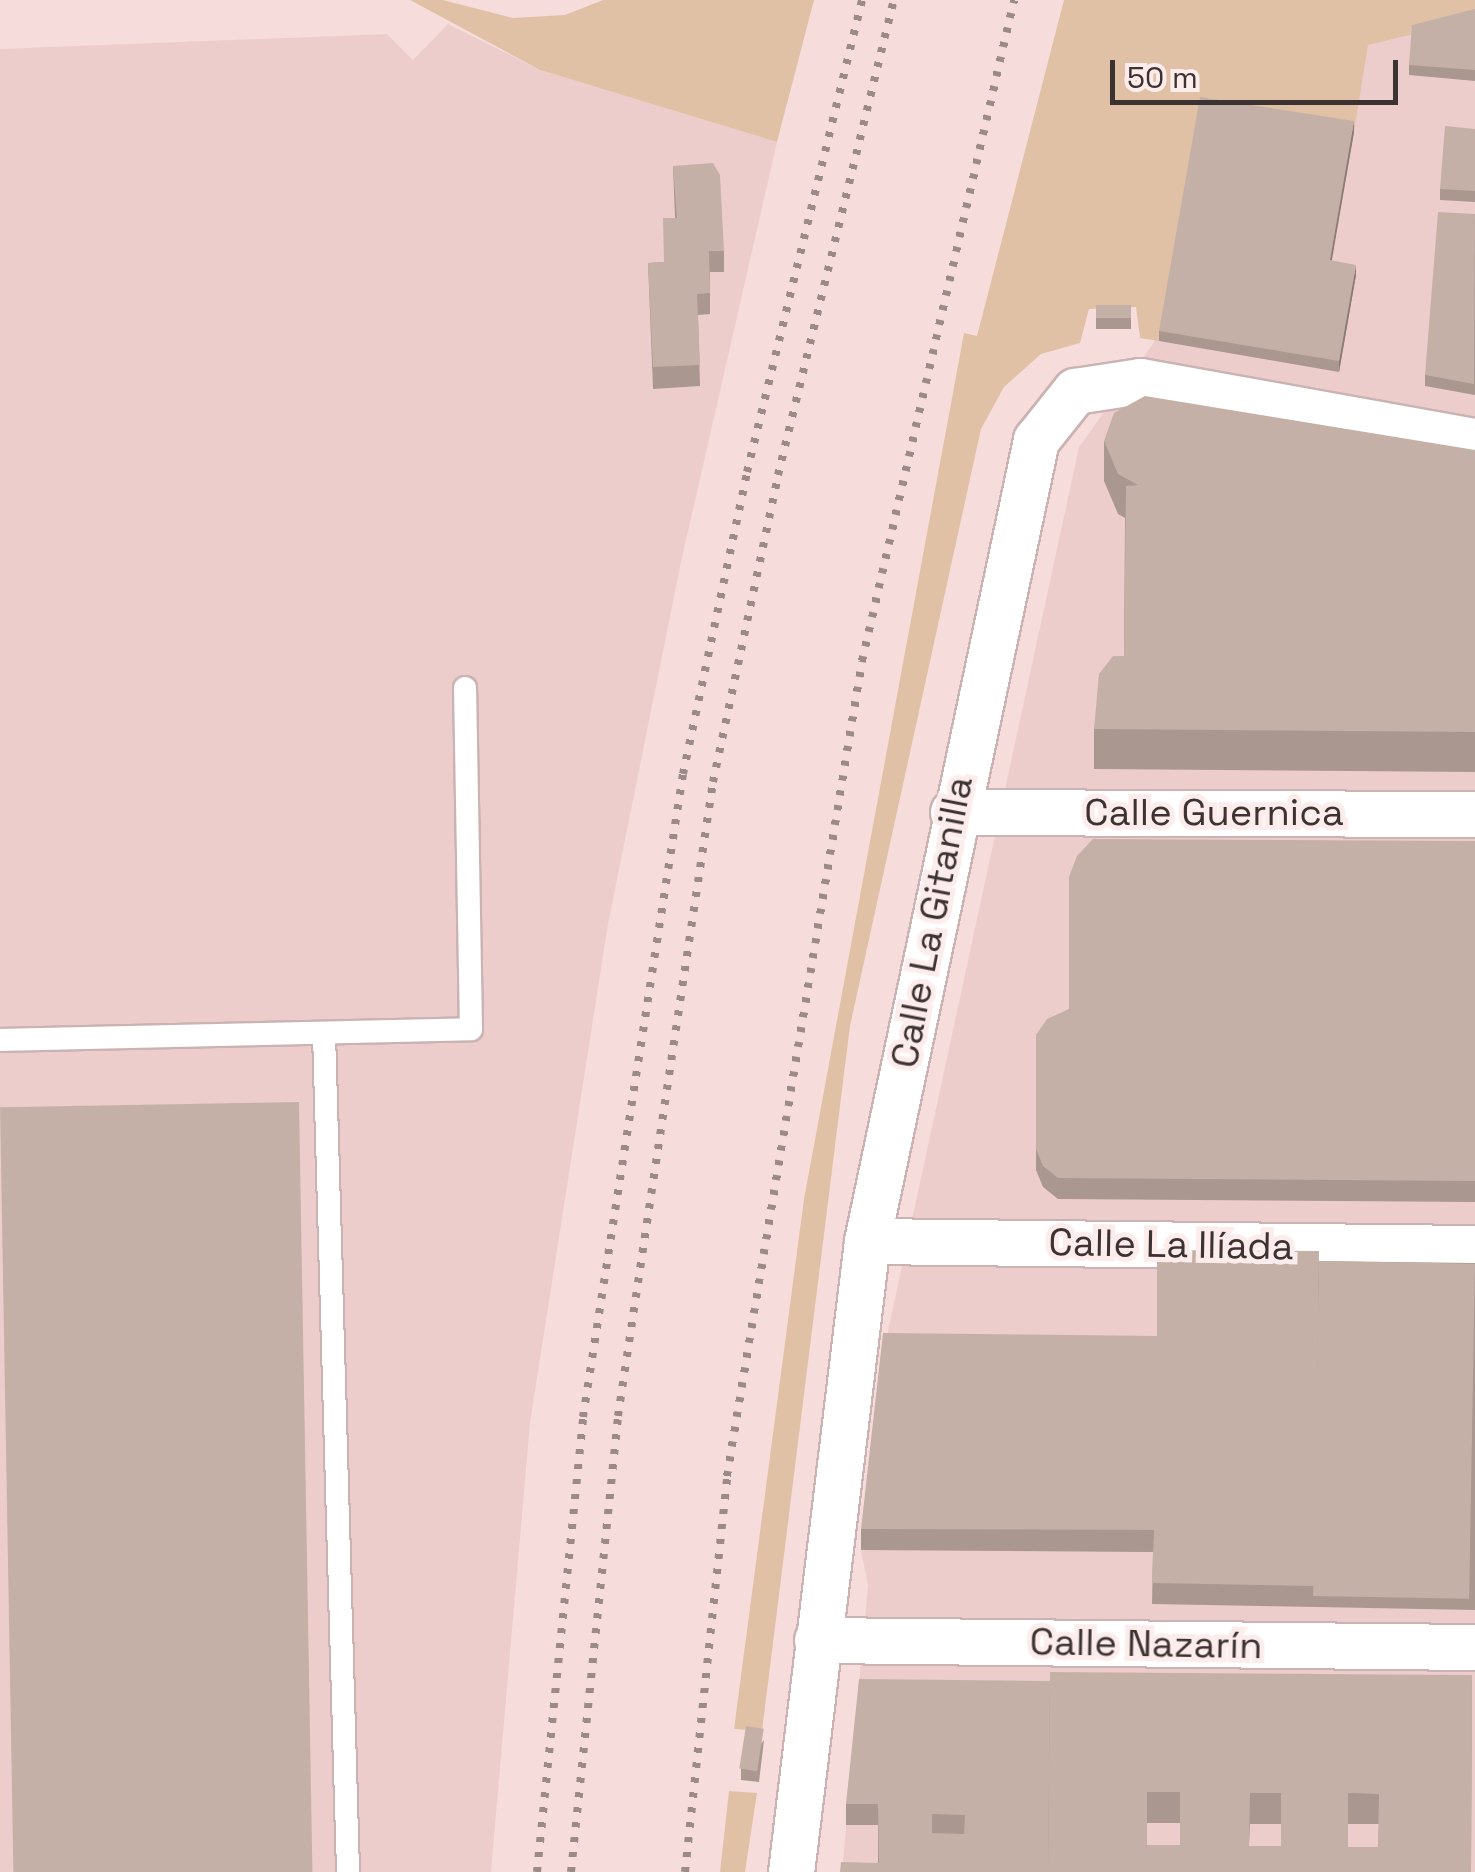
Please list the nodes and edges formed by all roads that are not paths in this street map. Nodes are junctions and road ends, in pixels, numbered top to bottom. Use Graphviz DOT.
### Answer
graph roads {
  1 [pos="1475,441"];
  2 [pos="465,688"];
  3 [pos="953,812"];
  4 [pos="1475,814"];
  5 [pos="324,1032"];
  6 [pos="0,1040"];
  7 [pos="867,1241"];
  8 [pos="1475,1248"];
  9 [pos="817,1640"];
  10 [pos="1475,1647"];
  11 [pos="348,1872"];
  12 [pos="791,1872"];
  1 -- 3 [label="street, Calle La Gitanilla"];
  2 -- 5 [label="lane"];
  3 -- 4 [label="street, Calle Guernica"];
  3 -- 7 [label="street, Calle La Gitanilla"];
  5 -- 6 [label="lane"];
  5 -- 11 [label="lane"];
  7 -- 8 [label="street, Calle La Ilíada"];
  7 -- 9 [label="street, Calle La Gitanilla"];
  9 -- 10 [label="street, Calle Nazarín"];
  9 -- 12 [label="street, Calle La Gitanilla"];
}
